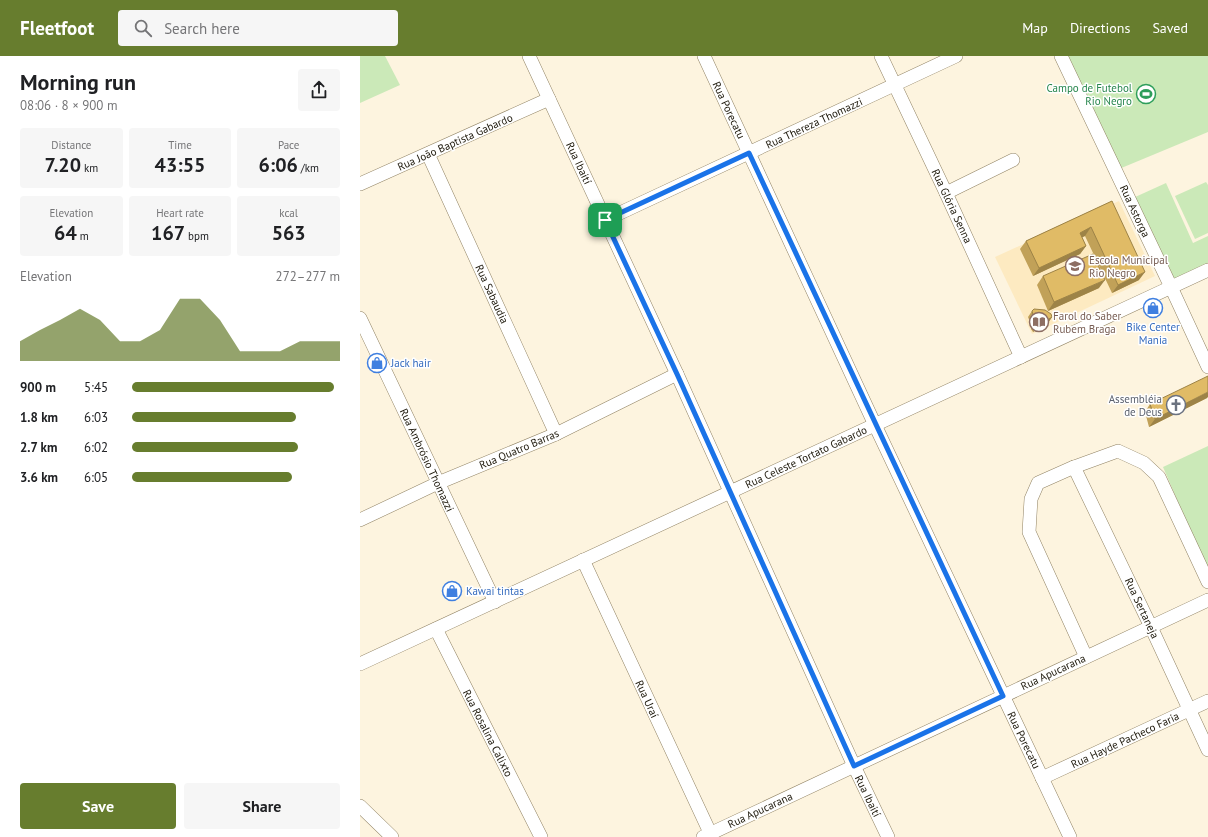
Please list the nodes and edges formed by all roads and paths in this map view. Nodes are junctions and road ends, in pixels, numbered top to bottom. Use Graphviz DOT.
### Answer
graph roads {
  1 [pos="529,56"];
  2 [pos="704,56"];
  3 [pos="881,56"];
  4 [pos="956,56"];
  5 [pos="1062,56"];
  6 [pos="894,85"];
  7 [pos="549,99"];
  8 [pos="749,153"];
  9 [pos="428,154"];
  10 [pos="1013,160"];
  11 [pos="360,184"];
  12 [pos="946,193"];
  13 [pos="605,220"];
  14 [pos="1208,270"];
  15 [pos="1171,287"];
  16 [pos="360,318"];
  17 [pos="1021,357"];
  18 [pos="1208,367"];
  19 [pos="677,374"];
  20 [pos="875,425"];
  21 [pos="556,434"];
  22 [pos="1074,467"];
  23 [pos="438,483"];
  24 [pos="730,492"];
  25 [pos="360,520"];
  26 [pos="583,560"];
  27 [pos="1208,582"];
  28 [pos="1208,600"];
  29 [pos="495,602"];
  30 [pos="1151,627"];
  31 [pos="436,629"];
  32 [pos="1086,657"];
  33 [pos="360,664"];
  34 [pos="1003,696"];
  35 [pos="1208,701"];
  36 [pos="1188,710"];
  37 [pos="1208,750"];
  38 [pos="854,766"];
  39 [pos="1042,778"];
  40 [pos="360,806"];
  41 [pos="708,836"];
  42 [pos="392,837"];
  43 [pos="541,837"];
  44 [pos="888,837"];
  45 [pos="1070,837"];
  1 -- 7 [label="street, Rua Ibaití"];
  2 -- 8 [label="street, Rua Porecatu"];
  3 -- 6 [label="street, Rua Glória Senna"];
  4 -- 6 [label="street, Rua Thereza Thomazzi"];
  5 -- 15 [label="street, Rua Astorga"];
  6 -- 8 [label="street, Rua Thereza Thomazzi"];
  6 -- 12 [label="street, Rua Glória Senna"];
  7 -- 9 [label="street, Rua João Baptista Gabardo"];
  7 -- 13 [label="street, Rua Ibaití"];
  8 -- 13 [label="street, Rua Thereza Thomazzi"];
  8 -- 20 [label="street, Rua Porecatu"];
  9 -- 11 [label="street, Rua João Baptista Gabardo"];
  9 -- 21 [label="street, Rua Sabaudia"];
  10 -- 12 [label="street"];
  12 -- 17 [label="street, Rua Glória Senna"];
  13 -- 19 [label="street, Rua Ibaití"];
  14 -- 15 [label="street, Rua Celeste Tortato Gabardo"];
  15 -- 17 [label="street, Rua Celeste Tortato Gabardo"];
  15 -- 18 [label="street, Rua Astorga"];
  16 -- 23 [label="street, Rua Ambrósio Thomazzi"];
  17 -- 20 [label="street, Rua Celeste Tortato Gabardo"];
  19 -- 21 [label="street, Rua Quatro Barras"];
  19 -- 24 [label="street, Rua Ibaití"];
  20 -- 24 [label="street, Rua Celeste Tortato Gabardo"];
  20 -- 34 [label="street, Rua Porecatu"];
  21 -- 23 [label="street, Rua Quatro Barras"];
  22 -- 27 [label="street"];
  22 -- 30 [label="street, Rua Sertaneja"];
  22 -- 32 [label="street"];
  23 -- 25 [label="street, Rua Quatro Barras"];
  23 -- 29 [label="street, Rua Ambrósio Thomazzi"];
  24 -- 26 [label="street, Rua Celeste Tortato Gabardo"];
  24 -- 38 [label="street, Rua Ibaití"];
  26 -- 29 [label="street, Rua Celeste Tortato Gabardo"];
  26 -- 41 [label="street, Rua Uraí"];
  28 -- 30 [label="street, Rua Apucarana"];
  29 -- 31 [label="street, Rua Celeste Tortato Gabardo"];
  30 -- 32 [label="street, Rua Apucarana"];
  30 -- 36 [label="street, Rua Sertaneja"];
  31 -- 33 [label="street, Rua Celeste Tortato Gabardo"];
  31 -- 43 [label="street, Rua Rosalina Calixto"];
  32 -- 34 [label="street, Rua Apucarana"];
  34 -- 38 [label="street, Rua Apucarana"];
  34 -- 39 [label="street, Rua Porecatu"];
  35 -- 36 [label="street, Rua Hayde Pacheco Faria"];
  36 -- 37 [label="street, Rua Sertaneja"];
  36 -- 39 [label="street, Rua Hayde Pacheco Faria"];
  38 -- 41 [label="street, Rua Apucarana"];
  38 -- 44 [label="street, Rua Ibaití"];
  39 -- 45 [label="street, Rua Porecatu"];
  40 -- 42 [label="street"];
}
